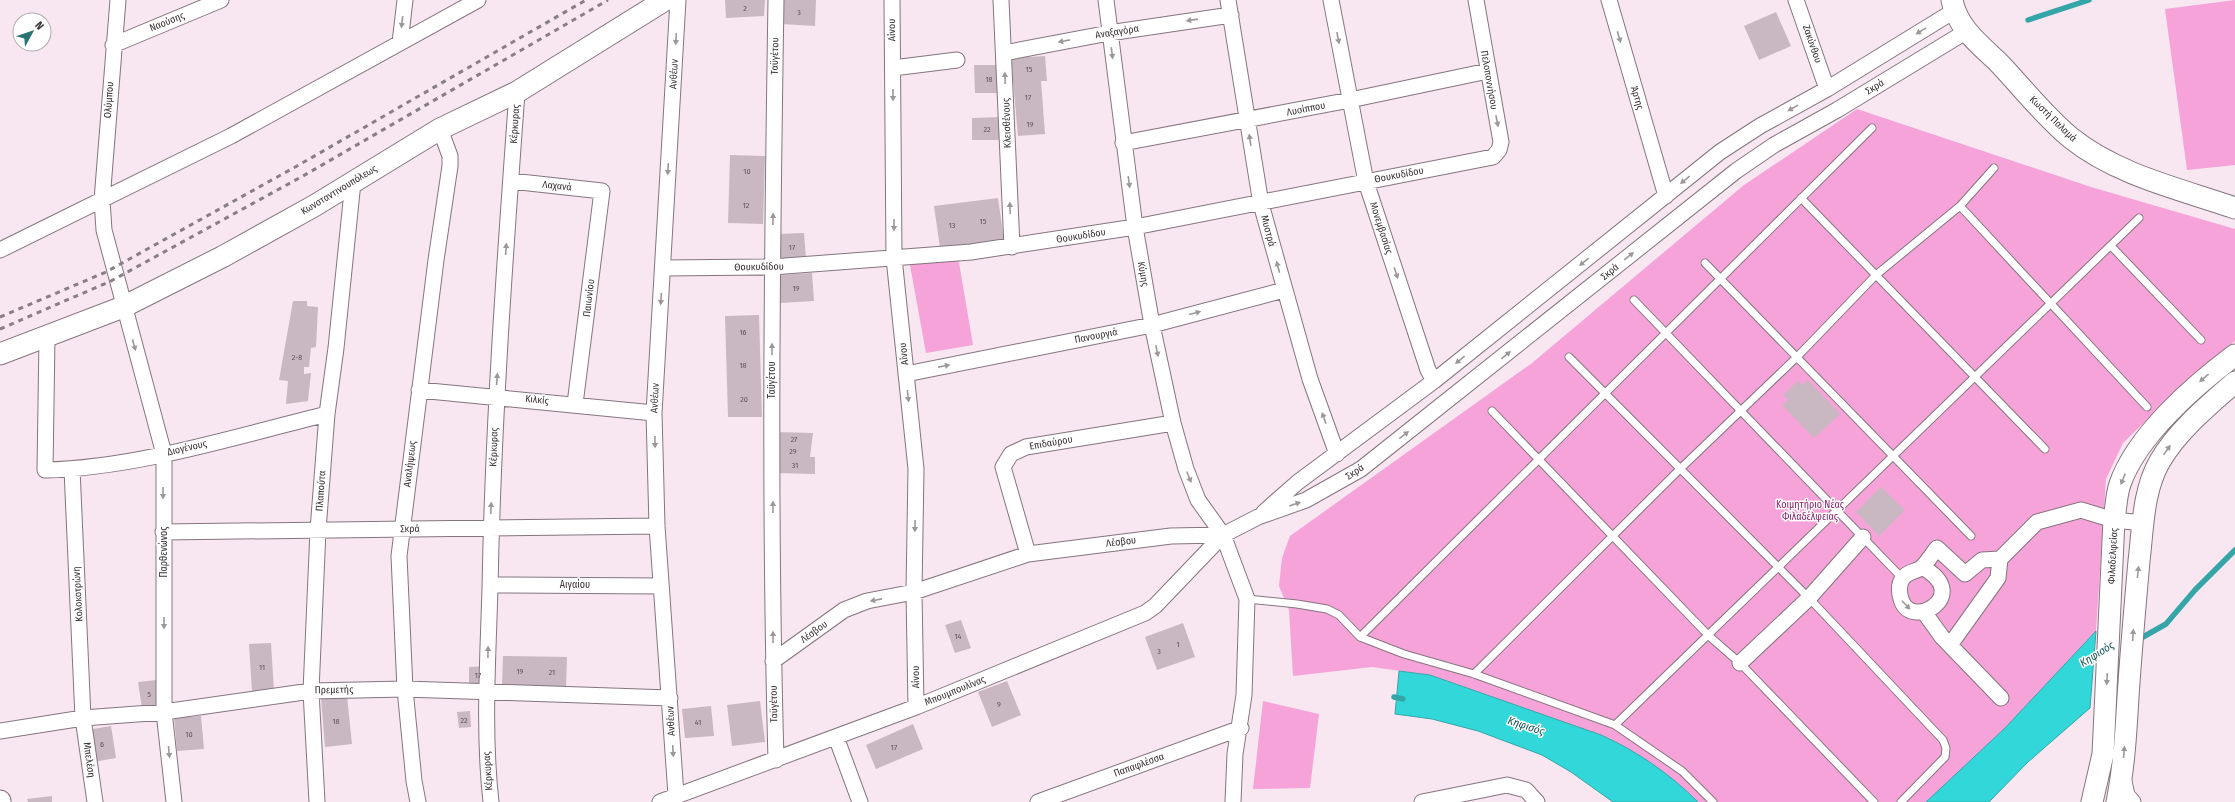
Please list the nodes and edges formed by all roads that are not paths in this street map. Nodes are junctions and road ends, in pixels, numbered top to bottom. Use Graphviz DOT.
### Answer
graph roads {
  1 [pos="118,0"];
  2 [pos="221,0"];
  3 [pos="405,0"];
  4 [pos="478,0"];
  5 [pos="665,0"];
  6 [pos="678,0"];
  7 [pos="776,0"];
  8 [pos="892,0"];
  9 [pos="1001,0"];
  10 [pos="1106,0"];
  11 [pos="1228,0"];
  12 [pos="1331,0"];
  13 [pos="1476,0"];
  14 [pos="1609,0"];
  15 [pos="1796,0"];
  16 [pos="1953,5"];
  17 [pos="1231,15"];
  18 [pos="1967,31"];
  19 [pos="1109,33"];
  20 [pos="400,43"];
  21 [pos="113,45"];
  22 [pos="1004,53"];
  23 [pos="958,60"];
  24 [pos="893,68"];
  25 [pos="1488,71"];
  26 [pos="1827,89"];
  27 [pos="517,92"];
  28 [pos="1350,100"];
  29 [pos="1247,120"];
  30 [pos="1872,128"];
  31 [pos="440,129"];
  32 [pos="1123,143"];
  33 [pos="1493,157"];
  34 [pos="1994,168"];
  35 [pos="511,181"];
  36 [pos="353,182"];
  37 [pos="1366,182"];
  38 [pos="602,191"];
  39 [pos="1666,196"];
  40 [pos="1801,198"];
  41 [pos="102,200"];
  42 [pos="1261,204"];
  43 [pos="1960,206"];
  44 [pos="2235,208"];
  45 [pos="2139,218"];
  46 [pos="1135,227"];
  47 [pos="2111,246"];
  48 [pos="1012,247"];
  49 [pos="0,250"];
  50 [pos="894,258"];
  51 [pos="1705,263"];
  52 [pos="772,267"];
  53 [pos="663,268"];
  54 [pos="1876,275"];
  55 [pos="1720,279"];
  56 [pos="1284,290"];
  57 [pos="1634,300"];
  58 [pos="2051,305"];
  59 [pos="123,307"];
  60 [pos="1152,325"];
  61 [pos="1666,333"];
  62 [pos="47,337"];
  63 [pos="2201,340"];
  64 [pos="0,354"];
  65 [pos="2235,355"];
  66 [pos="1569,357"];
  67 [pos="1797,357"];
  68 [pos="906,374"];
  69 [pos="1976,378"];
  70 [pos="1434,381"];
  71 [pos="2235,382"];
  72 [pos="419,390"];
  73 [pos="1604,394"];
  74 [pos="496,396"];
  75 [pos="575,404"];
  76 [pos="2147,407"];
  77 [pos="1742,410"];
  78 [pos="1492,411"];
  79 [pos="654,413"];
  80 [pos="327,414"];
  81 [pos="1173,423"];
  82 [pos="2045,449"];
  83 [pos="164,454"];
  84 [pos="1337,454"];
  85 [pos="1894,457"];
  86 [pos="1539,459"];
  87 [pos="72,469"];
  88 [pos="1680,470"];
  89 [pos="1838,512"];
  90 [pos="1258,517"];
  91 [pos="2114,520"];
  92 [pos="2143,523"];
  93 [pos="657,526"];
  94 [pos="491,528"];
  95 [pos="402,529"];
  96 [pos="318,530"];
  97 [pos="163,532"];
  98 [pos="1223,535"];
  99 [pos="1971,536"];
  100 [pos="1613,537"];
  101 [pos="1863,537"];
  102 [pos="1028,554"];
  103 [pos="2000,559"];
  104 [pos="1922,567"];
  105 [pos="1779,569"];
  106 [pos="1903,579"];
  107 [pos="490,585"];
  108 [pos="661,586"];
  109 [pos="914,592"];
  110 [pos="1809,598"];
  111 [pos="1247,599"];
  112 [pos="1924,612"];
  113 [pos="1709,636"];
  114 [pos="1360,637"];
  115 [pos="1950,645"];
  116 [pos="773,661"];
  117 [pos="1740,663"];
  118 [pos="1474,674"];
  119 [pos="405,689"];
  120 [pos="311,691"];
  121 [pos="488,691"];
  122 [pos="670,698"];
  123 [pos="2001,698"];
  124 [pos="916,707"];
  125 [pos="164,712"];
  126 [pos="83,718"];
  127 [pos="1615,725"];
  128 [pos="1240,728"];
  129 [pos="0,731"];
  130 [pos="836,737"];
  131 [pos="776,760"];
  132 [pos="2123,775"];
  133 [pos="676,796"];
  134 [pos="95,802"];
  135 [pos="174,802"];
  136 [pos="316,802"];
  137 [pos="418,802"];
  138 [pos="491,802"];
  139 [pos="660,802"];
  140 [pos="860,802"];
  141 [pos="1038,802"];
  142 [pos="1233,802"];
  143 [pos="1422,802"];
  144 [pos="1537,802"];
  145 [pos="1713,802"];
  146 [pos="1874,802"];
  147 [pos="1900,802"];
  148 [pos="2092,802"];
  149 [pos="2116,802"];
  150 [pos="2133,802"];
  1 -- 21 [label="street, Ολύμπου"];
  2 -- 21 [label="street, Ναούσης"];
  3 -- 20 [label="street, one-way"];
  4 -- 20 [label="street"];
  5 -- 27 [label="street, Κωνσταντινουπόλεως"];
  6 -- 53 [label="street, Ανθέων, one-way"];
  52 -- 7 [label="street, Ταϋγέτου, one-way"];
  8 -- 24 [label="street, Αίνου"];
  9 -- 22 [label="street, Κλεισθένους"];
  10 -- 19 [label="street, Κύμης"];
  11 -- 17 [label="street, Μυστρά"];
  12 -- 28 [label="street, Μονεμβασίας, one-way"];
  13 -- 25 [label="street, Πελοποννήσου"];
  14 -- 39 [label="street, Άρτης, one-way"];
  15 -- 26 [label="street, Ζακύνθου"];
  16 -- 18 [label="street, Κωστή Παλαμά"];
  16 -- 26 [label="street, Σκρά, one-way"];
  17 -- 19 [label="street, Αναξαγόρα, one-way"];
  17 -- 29 [label="street, Μυστρά"];
  18 -- 44 [label="street, Κωστή Παλαμά"];
  90 -- 18 [label="street, Σκρά, one-way"];
  19 -- 22 [label="street, Αναξαγόρα, one-way"];
  19 -- 32 [label="street, Κύμης, one-way"];
  20 -- 41 [label="street"];
  21 -- 41 [label="street, Ολύμπου"];
  48 -- 22 [label="street, Κλεισθένους, one-way"];
  23 -- 24 [label="street"];
  24 -- 50 [label="street, Αίνου, one-way"];
  25 -- 28 [label="street, Λυσίππου"];
  25 -- 33 [label="street, Πελοποννήσου, one-way"];
  26 -- 39 [label="street, Σκρά, one-way"];
  27 -- 31 [label="street, Κωνσταντινουπόλεως"];
  27 -- 35 [label="street, Κέρκυρας"];
  28 -- 29 [label="street, Λυσίππου"];
  28 -- 37 [label="street, Μονεμβασίας"];
  29 -- 32 [label="street, Λυσίππου"];
  42 -- 29 [label="street, Μυστρά, one-way"];
  30 -- 40 [label="lane"];
  31 -- 36 [label="street, Κωνσταντινουπόλεως"];
  31 -- 72 [label="street, Αναλήψεως"];
  32 -- 46 [label="street, Κύμης, one-way"];
  33 -- 37 [label="street, Θουκυδίδου"];
  34 -- 43 [label="lane"];
  35 -- 38 [label="street, Λαχανά"];
  74 -- 35 [label="street, Κέρκυρας, one-way"];
  36 -- 59 [label="street, Κωνσταντινουπόλεως"];
  36 -- 80 [label="street, Πλαπούτα"];
  37 -- 42 [label="street, Θουκυδίδου"];
  37 -- 70 [label="street, Μονεμβασίας, one-way"];
  38 -- 75 [label="street, Παιωνίου"];
  39 -- 70 [label="street, Σκρά, one-way"];
  40 -- 54 [label="lane"];
  40 -- 55 [label="lane"];
  41 -- 49 [label="street"];
  41 -- 59 [label="street, Ολύμπου"];
  42 -- 46 [label="street, Θουκυδίδου"];
  56 -- 42 [label="street, Μυστρά, one-way"];
  43 -- 54 [label="lane"];
  43 -- 58 [label="lane"];
  45 -- 47 [label="lane"];
  46 -- 48 [label="street, Θουκυδίδου"];
  46 -- 60 [label="street, Κύμης"];
  47 -- 58 [label="lane"];
  47 -- 63 [label="lane"];
  48 -- 50 [label="street, Θουκυδίδου"];
  50 -- 52 [label="street, Θουκυδίδου"];
  50 -- 68 [label="street, Αίνου"];
  51 -- 55 [label="lane"];
  52 -- 53 [label="street, Θουκυδίδου"];
  116 -- 52 [label="street, Ταϋγέτου, one-way"];
  53 -- 79 [label="street, Ανθέων, one-way"];
  54 -- 67 [label="lane"];
  54 -- 69 [label="lane"];
  55 -- 61 [label="lane"];
  55 -- 67 [label="lane"];
  60 -- 56 [label="street, Πανουργιά, one-way"];
  84 -- 56 [label="street, Μυστρά, one-way"];
  57 -- 61 [label="lane"];
  58 -- 69 [label="lane"];
  58 -- 76 [label="lane"];
  59 -- 62 [label="street, Κωνσταντινουπόλεως"];
  59 -- 83 [label="street, Παρθενώνος, one-way"];
  68 -- 60 [label="street, Πανουργιά, one-way"];
  60 -- 81 [label="street, Κύμης, one-way"];
  61 -- 73 [label="lane"];
  61 -- 77 [label="lane"];
  62 -- 64 [label="street, Κωνσταντινουπόλεως"];
  62 -- 87 [label="street, Διογένους"];
  65 -- 91 [label="street, Φιλαδελφείας, one-way"];
  66 -- 73 [label="lane"];
  67 -- 77 [label="lane"];
  67 -- 85 [label="lane"];
  68 -- 109 [label="street, Αίνου, one-way"];
  69 -- 82 [label="lane"];
  69 -- 85 [label="lane"];
  70 -- 84 [label="street, Σκρά"];
  92 -- 71 [label="street, one-way"];
  72 -- 74 [label="street, Κιλκίς"];
  72 -- 95 [label="street, Αναλήψεως"];
  73 -- 86 [label="lane"];
  73 -- 88 [label="lane"];
  74 -- 75 [label="street, Κιλκίς"];
  94 -- 74 [label="street, Κέρκυρας, one-way"];
  75 -- 79 [label="street, Κιλκίς"];
  77 -- 88 [label="lane"];
  77 -- 89 [label="lane"];
  78 -- 86 [label="lane"];
  79 -- 93 [label="street, Ανθέων, one-way"];
  80 -- 83 [label="street, Διογένους"];
  80 -- 96 [label="street, Πλαπούτα"];
  81 -- 98 [label="street, Κύμης, one-way"];
  81 -- 102 [label="street, Επιδαύρου"];
  83 -- 87 [label="street, Διογένους"];
  83 -- 97 [label="street, Παρθενώνος, one-way"];
  84 -- 90 [label="street, Σκρά"];
  85 -- 89 [label="lane"];
  85 -- 99 [label="lane"];
  86 -- 100 [label="lane"];
  86 -- 114 [label="lane"];
  87 -- 126 [label="street, Κολοκοτρώνη"];
  88 -- 100 [label="lane"];
  88 -- 105 [label="lane"];
  89 -- 101 [label="lane"];
  89 -- 105 [label="lane"];
  90 -- 98 [label="street, Σκρά"];
  91 -- 92 [label="street"];
  91 -- 103 [label="street"];
  91 -- 148 [label="street, Φιλαδελφείας, one-way"];
  132 -- 92 [label="street, one-way"];
  93 -- 94 [label="street, Σκρά"];
  93 -- 108 [label="street, Ανθέων"];
  94 -- 95 [label="street, Σκρά"];
  94 -- 107 [label="street, Κέρκυρας"];
  95 -- 96 [label="street, Σκρά"];
  95 -- 119 [label="street, Αναλήψεως"];
  96 -- 97 [label="street, Σκρά"];
  96 -- 120 [label="street, Πλαπούτα"];
  97 -- 125 [label="street, Παρθενώνος, one-way"];
  98 -- 102 [label="street, Λέσβου"];
  98 -- 111 [label="street"];
  98 -- 124 [label="street, Μπουμπουλίνας"];
  100 -- 113 [label="lane"];
  100 -- 118 [label="lane"];
  101 -- 106 [label="lane"];
  101 -- 110 [label="street"];
  102 -- 109 [label="street, Λέσβου"];
  103 -- 104 [label="street"];
  103 -- 115 [label="street"];
  104 -- 106 [label="street"];
  104 -- 112 [label="street"];
  105 -- 110 [label="lane"];
  105 -- 113 [label="lane"];
  106 -- 112 [label="street, one-way"];
  107 -- 108 [label="street, Αιγαίου"];
  121 -- 107 [label="street, Κέρκυρας, one-way"];
  108 -- 122 [label="street, Ανθέων"];
  109 -- 116 [label="street, Λέσβου, one-way"];
  109 -- 124 [label="street, Αίνου"];
  110 -- 117 [label="street"];
  110 -- 147 [label="lane"];
  111 -- 114 [label="lane"];
  111 -- 128 [label="street"];
  112 -- 115 [label="street"];
  113 -- 117 [label="lane"];
  113 -- 127 [label="lane"];
  114 -- 118 [label="lane"];
  115 -- 123 [label="street"];
  116 -- 131 [label="street, Ταϋγέτου"];
  117 -- 146 [label="lane"];
  118 -- 127 [label="lane"];
  119 -- 120 [label="street, Πρεμετής"];
  119 -- 121 [label="street, Πρεμετής"];
  119 -- 137 [label="street, Αναλήψεως"];
  120 -- 125 [label="street, Πρεμετής"];
  120 -- 136 [label="street, Πλαπούτα"];
  121 -- 122 [label="street, Πρεμετής"];
  121 -- 138 [label="street, Κέρκυρας"];
  122 -- 133 [label="street, Ανθέων, one-way"];
  124 -- 130 [label="street, Μπουμπουλίνας"];
  125 -- 126 [label="street, Πρεμετής"];
  125 -- 135 [label="street, Παρθενώνος, one-way"];
  126 -- 129 [label="street, Πρεμετής"];
  126 -- 134 [label="street, Μπελέση"];
  127 -- 145 [label="lane"];
  128 -- 141 [label="street, Παπαφλέσσα"];
  128 -- 142 [label="street"];
  130 -- 131 [label="street, Μπουμπουλίνας"];
  130 -- 140 [label="street"];
  131 -- 133 [label="street, Μπουμπουλίνας"];
  132 -- 149 [label="street"];
  132 -- 150 [label="street"];
  133 -- 139 [label="street, Μπουμπουλίνας"];
  143 -- 144 [label="street"];
}
